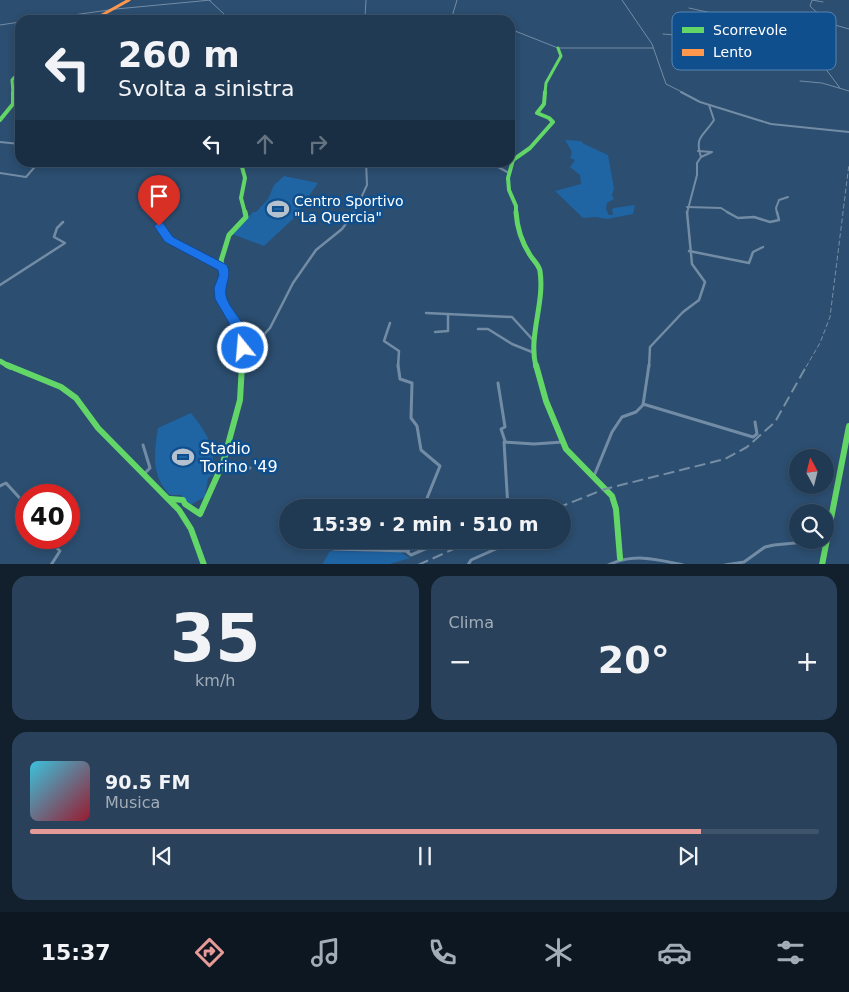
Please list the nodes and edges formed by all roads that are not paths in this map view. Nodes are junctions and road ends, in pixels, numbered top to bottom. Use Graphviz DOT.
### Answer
graph roads {
  1 [pos="129,0"];
  2 [pos="210,0"];
  3 [pos="366,0"];
  4 [pos="457,0"];
  5 [pos="622,0"];
  6 [pos="823,2"];
  7 [pos="689,8"];
  8 [pos="112,9"];
  9 [pos="707,12"];
  10 [pos="816,12"];
  11 [pos="73,15"];
  12 [pos="102,15"];
  13 [pos="224,15"];
  14 [pos="365,15"];
  15 [pos="452,15"];
  16 [pos="15,23"];
  17 [pos="0,25"];
  18 [pos="836,26"];
  19 [pos="849,29"];
  20 [pos="515,31"];
  21 [pos="664,34"];
  22 [pos="672,35"];
  23 [pos="558,48"];
  24 [pos="653,48"];
  25 [pos="826,70"];
  26 [pos="15,78"];
  27 [pos="800,81"];
  28 [pos="840,88"];
  29 [pos="849,91"];
  30 [pos="709,105"];
  31 [pos="0,120"];
  32 [pos="849,132"];
  33 [pos="0,142"];
  34 [pos="15,144"];
  35 [pos="698,151"];
  36 [pos="701,157"];
  37 [pos="515,160"];
  38 [pos="35,167"];
  39 [pos="242,167"];
  40 [pos="366,167"];
  41 [pos="499,167"];
  42 [pos="512,167"];
  43 [pos="510,173"];
  44 [pos="0,174"];
  45 [pos="788,197"];
  46 [pos="686,208"];
  47 [pos="63,222"];
  48 [pos="159,226"];
  49 [pos="762,247"];
  50 [pos="689,251"];
  51 [pos="222,266"];
  52 [pos="0,285"];
  53 [pos="426,313"];
  54 [pos="448,314"];
  55 [pos="390,323"];
  56 [pos="478,329"];
  57 [pos="435,332"];
  58 [pos="533,353"];
  59 [pos="242,354"];
  60 [pos="0,361"];
  61 [pos="498,383"];
  62 [pos="643,404"];
  63 [pos="755,422"];
  64 [pos="849,426"];
  65 [pos="504,441"];
  66 [pos="563,442"];
  67 [pos="143,445"];
  68 [pos="223,463"];
  69 [pos="250,468"];
  70 [pos="145,474"];
  71 [pos="594,476"];
  72 [pos="0,486"];
  73 [pos="15,493"];
  74 [pos="170,499"];
  75 [pos="427,499"];
  76 [pos="507,499"];
  77 [pos="834,504"];
  78 [pos="789,544"];
  79 [pos="58,549"];
  80 [pos="334,549"];
  81 [pos="409,549"];
  82 [pos="426,549"];
  83 [pos="495,549"];
  84 [pos="825,549"];
  85 [pos="408,552"];
  86 [pos="620,558"];
  87 [pos="51,564"];
  88 [pos="204,564"];
  89 [pos="468,564"];
  90 [pos="608,564"];
  91 [pos="683,564"];
  92 [pos="725,564"];
  93 [pos="822,564"];
  1 -- 8 [label="street"];
  2 -- 8 [label="street"];
  2 -- 13 [label="street"];
  3 -- 14 [label="street"];
  4 -- 15 [label="street"];
  5 -- 24 [label="street"];
  6 -- 10 [label="street"];
  7 -- 9 [label="street"];
  8 -- 11 [label="street"];
  8 -- 12 [label="street"];
  16 -- 17 [label="street"];
  18 -- 19 [label="street"];
  20 -- 23 [label="street"];
  21 -- 22 [label="street"];
  23 -- 24 [label="street"];
  23 -- 37 [label="street"];
  24 -- 30 [label="street"];
  25 -- 28 [label="street"];
  26 -- 31 [label="street"];
  27 -- 28 [label="street"];
  28 -- 29 [label="street"];
  30 -- 32 [label="street"];
  30 -- 35 [label="street"];
  33 -- 34 [label="street"];
  35 -- 36 [label="street"];
  35 -- 36 [label="street"];
  36 -- 46 [label="street"];
  38 -- 44 [label="street"];
  39 -- 51 [label="street"];
  40 -- 59 [label="street"];
  41 -- 43 [label="street"];
  42 -- 43 [label="street"];
  43 -- 58 [label="street"];
  45 -- 46 [label="street"];
  46 -- 50 [label="street"];
  47 -- 52 [label="street"];
  48 -- 51 [label="street"];
  49 -- 50 [label="street"];
  50 -- 62 [label="street"];
  51 -- 59 [label="street"];
  53 -- 54 [label="street"];
  54 -- 57 [label="street"];
  54 -- 58 [label="street"];
  55 -- 75 [label="street"];
  56 -- 58 [label="street"];
  58 -- 66 [label="street"];
  59 -- 68 [label="street"];
  60 -- 70 [label="street"];
  61 -- 65 [label="street"];
  62 -- 63 [label="street"];
  62 -- 71 [label="street"];
  64 -- 77 [label="street"];
  65 -- 66 [label="street"];
  65 -- 76 [label="street"];
  66 -- 71 [label="street"];
  67 -- 70 [label="street"];
  68 -- 69 [label="street"];
  68 -- 74 [label="street"];
  70 -- 74 [label="street"];
  71 -- 86 [label="street"];
  72 -- 73 [label="street"];
  74 -- 88 [label="street"];
  78 -- 92 [label="street"];
  79 -- 87 [label="street"];
  80 -- 85 [label="street"];
  81 -- 85 [label="street"];
  82 -- 85 [label="street"];
  83 -- 89 [label="street"];
  84 -- 93 [label="street"];
  86 -- 90 [label="street"];
  86 -- 91 [label="street"];
}
